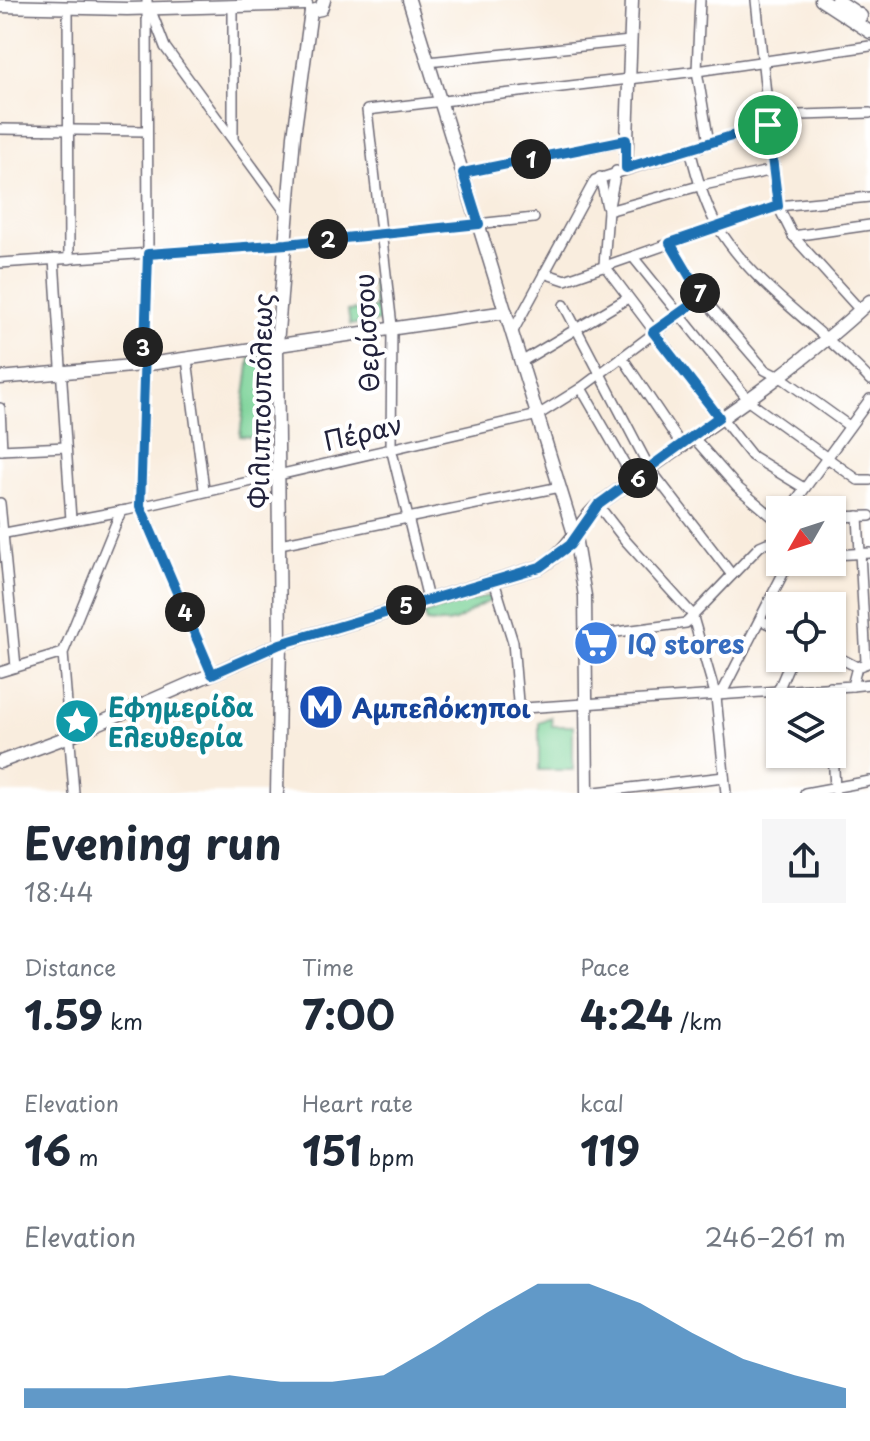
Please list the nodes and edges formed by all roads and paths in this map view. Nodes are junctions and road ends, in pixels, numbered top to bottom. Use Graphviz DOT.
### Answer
graph roads {
  1 [pos="409,0"];
  2 [pos="632,0"];
  3 [pos="700,0"];
  4 [pos="756,0"];
  5 [pos="821,0"];
  6 [pos="837,0"];
  7 [pos="326,1"];
  8 [pos="229,4"];
  9 [pos="308,5"];
  10 [pos="0,6"];
  11 [pos="148,6"];
  12 [pos="68,7"];
  13 [pos="870,22"];
  14 [pos="870,32"];
  15 [pos="630,41"];
  16 [pos="870,46"];
  17 [pos="165,47"];
  18 [pos="147,55"];
  19 [pos="761,61"];
  20 [pos="428,62"];
  21 [pos="697,71"];
  22 [pos="629,80"];
  23 [pos="440,100"];
  24 [pos="870,113"];
  25 [pos="768,125"];
  26 [pos="0,129"];
  27 [pos="67,131"];
  28 [pos="147,131"];
  29 [pos="233,140"];
  30 [pos="626,140"];
  31 [pos="709,143"];
  32 [pos="690,149"];
  33 [pos="621,170"];
  34 [pos="774,170"];
  35 [pos="463,173"];
  36 [pos="600,177"];
  37 [pos="699,186"];
  38 [pos="870,197"];
  39 [pos="778,206"];
  40 [pos="608,211"];
  41 [pos="288,215"];
  42 [pos="534,218"];
  43 [pos="479,224"];
  44 [pos="717,225"];
  45 [pos="870,225"];
  46 [pos="381,233"];
  47 [pos="793,236"];
  48 [pos="670,243"];
  49 [pos="287,244"];
  50 [pos="148,254"];
  51 [pos="633,257"];
  52 [pos="54,259"];
  53 [pos="69,259"];
  54 [pos="0,263"];
  55 [pos="604,265"];
  56 [pos="544,273"];
  57 [pos="702,297"];
  58 [pos="628,298"];
  59 [pos="870,301"];
  60 [pos="564,305"];
  61 [pos="860,310"];
  62 [pos="506,312"];
  63 [pos="678,314"];
  64 [pos="392,326"];
  65 [pos="576,330"];
  66 [pos="653,332"];
  67 [pos="512,333"];
  68 [pos="828,339"];
  69 [pos="277,344"];
  70 [pos="622,357"];
  71 [pos="187,359"];
  72 [pos="521,362"];
  73 [pos="142,365"];
  74 [pos="62,371"];
  75 [pos="599,374"];
  76 [pos="776,377"];
  77 [pos="0,378"];
  78 [pos="870,380"];
  79 [pos="581,388"];
  80 [pos="746,398"];
  81 [pos="870,399"];
  82 [pos="0,408"];
  83 [pos="538,415"];
  84 [pos="720,417"];
  85 [pos="849,426"];
  86 [pos="693,437"];
  87 [pos="682,446"];
  88 [pos="66,447"];
  89 [pos="391,448"];
  90 [pos="1,450"];
  91 [pos="827,457"];
  92 [pos="650,469"];
  93 [pos="277,474"];
  94 [pos="634,480"];
  95 [pos="870,480"];
  96 [pos="560,487"];
  97 [pos="804,488"];
  98 [pos="204,489"];
  99 [pos="799,496"];
  100 [pos="0,503"];
  101 [pos="598,505"];
  102 [pos="140,506"];
  103 [pos="121,511"];
  104 [pos="766,511"];
  105 [pos="846,516"];
  106 [pos="858,516"];
  107 [pos="870,516"];
  108 [pos="407,518"];
  109 [pos="570,519"];
  110 [pos="71,520"];
  111 [pos="1,534"];
  112 [pos="575,537"];
  113 [pos="280,544"];
  114 [pos="766,545"];
  115 [pos="866,553"];
  116 [pos="846,554"];
  117 [pos="732,575"];
  118 [pos="782,576"];
  119 [pos="494,581"];
  120 [pos="428,599"];
  121 [pos="693,619"];
  122 [pos="760,620"];
  123 [pos="766,623"];
  124 [pos="586,636"];
  125 [pos="280,644"];
  126 [pos="63,653"];
  127 [pos="864,663"];
  128 [pos="16,667"];
  129 [pos="0,672"];
  130 [pos="212,674"];
  131 [pos="861,685"];
  132 [pos="830,687"];
  133 [pos="821,688"];
  134 [pos="766,694"];
  135 [pos="716,697"];
  136 [pos="588,704"];
  137 [pos="70,736"];
  138 [pos="0,762"];
  139 [pos="834,768"];
  140 [pos="724,777"];
  141 [pos="870,781"];
  142 [pos="835,790"];
  143 [pos="74,793"];
  144 [pos="277,793"];
  145 [pos="587,793"];
  146 [pos="726,793"];
  147 [pos="805,793"];
  1 -- 20 [label="main road"];
  2 -- 15 [label="main road"];
  3 -- 21 [label="street"];
  4 -- 19 [label="street"];
  5 -- 14 [label="main road"];
  6 -- 13 [label="main road"];
  7 -- 9 [label="main road"];
  8 -- 9 [label="main road"];
  8 -- 11 [label="main road"];
  8 -- 29 [label="street"];
  9 -- 41 [label="main road, Φιλιππουπόλεως"];
  10 -- 12 [label="main road"];
  11 -- 12 [label="main road"];
  11 -- 17 [label="street"];
  11 -- 18 [label="street"];
  12 -- 27 [label="street"];
  15 -- 20 [label="street"];
  15 -- 22 [label="main road"];
  16 -- 19 [label="street"];
  17 -- 18 [label="street"];
  17 -- 29 [label="street"];
  18 -- 28 [label="street"];
  19 -- 21 [label="street"];
  19 -- 25 [label="street"];
  20 -- 23 [label="main road"];
  21 -- 22 [label="street"];
  21 -- 31 [label="street"];
  22 -- 23 [label="street"];
  22 -- 30 [label="main road"];
  23 -- 35 [label="main road"];
  23 -- 46 [label="street, Θερίσσου"];
  24 -- 25 [label="street"];
  25 -- 31 [label="street"];
  25 -- 34 [label="street"];
  26 -- 27 [label="street"];
  27 -- 28 [label="street"];
  27 -- 53 [label="street"];
  28 -- 50 [label="street"];
  29 -- 41 [label="street"];
  30 -- 33 [label="main road"];
  30 -- 35 [label="street"];
  31 -- 32 [label="street"];
  32 -- 33 [label="street"];
  32 -- 37 [label="street"];
  33 -- 36 [label="street"];
  33 -- 40 [label="street"];
  34 -- 37 [label="street"];
  34 -- 39 [label="street"];
  35 -- 43 [label="main road"];
  36 -- 40 [label="street"];
  36 -- 56 [label="street"];
  37 -- 40 [label="street"];
  37 -- 44 [label="street"];
  38 -- 39 [label="street"];
  39 -- 44 [label="street"];
  39 -- 47 [label="street"];
  40 -- 55 [label="street"];
  41 -- 49 [label="main road, Φιλιππουπόλεως"];
  42 -- 43 [label="street"];
  43 -- 46 [label="street"];
  43 -- 62 [label="main road"];
  44 -- 48 [label="street"];
  44 -- 68 [label="street"];
  45 -- 47 [label="street"];
  46 -- 49 [label="street"];
  46 -- 64 [label="street, Θερίσσου"];
  47 -- 61 [label="street"];
  48 -- 51 [label="street"];
  48 -- 57 [label="street"];
  49 -- 50 [label="street"];
  49 -- 69 [label="main road, Φιλιππουπόλεως"];
  50 -- 53 [label="street"];
  50 -- 73 [label="street"];
  51 -- 55 [label="street"];
  51 -- 63 [label="street"];
  52 -- 53 [label="street"];
  52 -- 54 [label="street"];
  52 -- 74 [label="street"];
  55 -- 56 [label="street"];
  55 -- 58 [label="street"];
  56 -- 67 [label="street"];
  57 -- 63 [label="street, Πέραν"];
  57 -- 76 [label="street"];
  58 -- 65 [label="street"];
  58 -- 66 [label="street"];
  59 -- 61 [label="main road"];
  60 -- 65 [label="street"];
  61 -- 68 [label="main road"];
  62 -- 64 [label="main road"];
  62 -- 67 [label="main road"];
  63 -- 66 [label="street, Πέραν"];
  63 -- 80 [label="street"];
  64 -- 69 [label="main road"];
  64 -- 89 [label="street, Θερίσσου"];
  65 -- 72 [label="street"];
  65 -- 75 [label="street"];
  66 -- 70 [label="street, Πέραν"];
  66 -- 84 [label="street"];
  67 -- 72 [label="main road"];
  68 -- 76 [label="main road"];
  68 -- 78 [label="street"];
  69 -- 71 [label="main road"];
  69 -- 93 [label="main road, Φιλιππουπόλεως"];
  70 -- 75 [label="street, Πέραν"];
  70 -- 87 [label="street"];
  71 -- 73 [label="main road"];
  71 -- 98 [label="street"];
  72 -- 83 [label="main road"];
  73 -- 74 [label="main road"];
  73 -- 102 [label="street"];
  74 -- 77 [label="main road"];
  74 -- 88 [label="street"];
  75 -- 79 [label="street, Πέραν"];
  75 -- 92 [label="street"];
  76 -- 80 [label="main road"];
  76 -- 85 [label="street"];
  79 -- 83 [label="street, Πέραν"];
  79 -- 94 [label="street"];
  80 -- 84 [label="main road"];
  80 -- 91 [label="street"];
  81 -- 85 [label="street"];
  82 -- 90 [label="street"];
  83 -- 89 [label="street, Πέραν"];
  83 -- 96 [label="main road"];
  84 -- 86 [label="main road"];
  84 -- 97 [label="street"];
  85 -- 91 [label="street"];
  86 -- 87 [label="main road"];
  86 -- 104 [label="street"];
  87 -- 92 [label="main road"];
  88 -- 90 [label="street"];
  88 -- 110 [label="street"];
  89 -- 93 [label="street, Πέραν"];
  89 -- 108 [label="street, Θερίσσου"];
  91 -- 95 [label="street"];
  91 -- 97 [label="street"];
  92 -- 94 [label="main road"];
  92 -- 117 [label="street"];
  93 -- 98 [label="street, Πέραν"];
  93 -- 113 [label="main road, Φιλιππουπόλεως"];
  94 -- 101 [label="main road"];
  96 -- 108 [label="street"];
  96 -- 109 [label="main road"];
  97 -- 99 [label="street"];
  98 -- 102 [label="street, Πέραν"];
  100 -- 111 [label="street"];
  101 -- 109 [label="main road"];
  101 -- 112 [label="main road"];
  101 -- 121 [label="street"];
  102 -- 103 [label="street, Πέραν"];
  102 -- 130 [label="street"];
  103 -- 110 [label="street, Πέραν"];
  103 -- 126 [label="street"];
  105 -- 106 [label="street"];
  106 -- 107 [label="street"];
  106 -- 115 [label="street"];
  108 -- 113 [label="street"];
  108 -- 120 [label="street, Θερίσσου"];
  109 -- 112 [label="main road"];
  110 -- 111 [label="street, Πέραν"];
  111 -- 128 [label="street"];
  112 -- 119 [label="main road"];
  112 -- 124 [label="main road"];
  113 -- 125 [label="main road, Φιλιππουπόλεως"];
  114 -- 117 [label="street"];
  115 -- 116 [label="street"];
  115 -- 127 [label="street"];
  117 -- 121 [label="street"];
  118 -- 122 [label="street"];
  119 -- 120 [label="main road"];
  119 -- 136 [label="street"];
  120 -- 125 [label="main road"];
  121 -- 124 [label="street"];
  121 -- 135 [label="street"];
  122 -- 123 [label="street"];
  122 -- 135 [label="street"];
  124 -- 136 [label="main road"];
  125 -- 130 [label="main road"];
  125 -- 144 [label="main road, Φιλιππουπόλεως"];
  126 -- 128 [label="street"];
  126 -- 137 [label="street"];
  127 -- 131 [label="street"];
  128 -- 129 [label="street"];
  130 -- 137 [label="main road"];
  131 -- 132 [label="street"];
  132 -- 133 [label="street"];
  134 -- 135 [label="street"];
  135 -- 136 [label="street"];
  135 -- 140 [label="street"];
  136 -- 145 [label="main road"];
  137 -- 138 [label="main road"];
  137 -- 143 [label="street"];
  139 -- 142 [label="street"];
  140 -- 145 [label="street"];
  140 -- 146 [label="street"];
  141 -- 142 [label="street"];
  142 -- 147 [label="street"];
}
